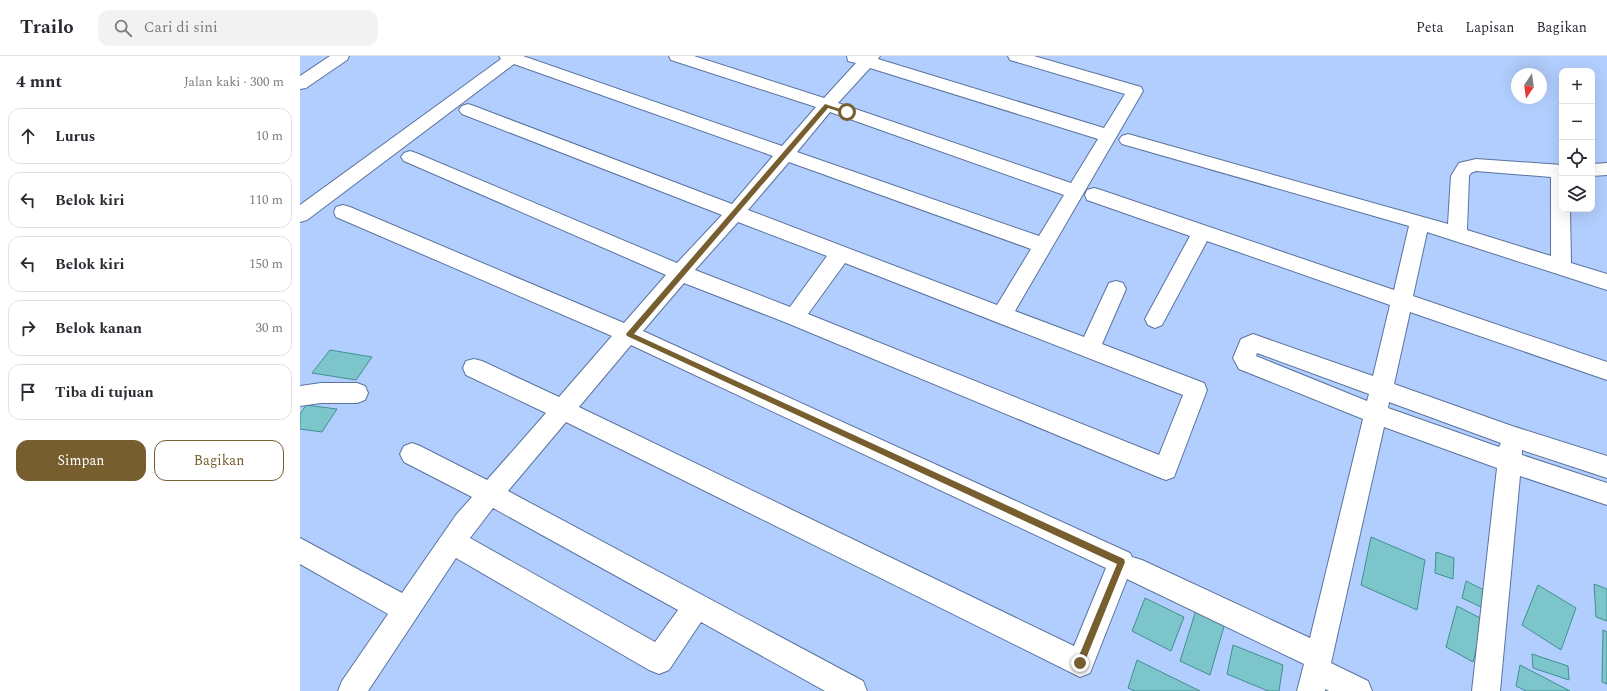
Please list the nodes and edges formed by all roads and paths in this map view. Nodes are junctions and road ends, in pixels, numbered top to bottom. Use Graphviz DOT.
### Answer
graph roads {
  1 [pos="341,56"];
  2 [pos="677,56"];
  3 [pos="1016,56"];
  4 [pos="512,57"];
  5 [pos="864,58"];
  6 [pos="300,84"];
  7 [pos="827,105"];
  8 [pos="468,110"];
  9 [pos="1109,136"];
  10 [pos="1128,140"];
  11 [pos="786,154"];
  12 [pos="410,157"];
  13 [pos="1607,169"];
  14 [pos="1595,170"];
  15 [pos="1559,171"];
  16 [pos="1561,176"];
  17 [pos="1085,194"];
  18 [pos="343,212"];
  19 [pos="735,213"];
  20 [pos="300,216"];
  21 [pos="1420,222"];
  22 [pos="1202,232"];
  23 [pos="1457,234"];
  24 [pos="1042,245"];
  25 [pos="841,253"];
  26 [pos="1561,267"];
  27 [pos="680,273"];
  28 [pos="1607,282"];
  29 [pos="1116,289"];
  30 [pos="1402,300"];
  31 [pos="1002,315"];
  32 [pos="794,317"];
  33 [pos="1155,319"];
  34 [pos="629,334"];
  35 [pos="1089,349"];
  36 [pos="474,368"];
  37 [pos="1607,371"];
  38 [pos="1381,389"];
  39 [pos="357,393"];
  40 [pos="300,396"];
  41 [pos="564,410"];
  42 [pos="1375,414"];
  43 [pos="1512,436"];
  44 [pos="412,454"];
  45 [pos="1510,462"];
  46 [pos="1607,467"];
  47 [pos="490,494"];
  48 [pos="1607,494"];
  49 [pos="453,542"];
  50 [pos="300,550"];
  51 [pos="1133,569"];
  52 [pos="696,606"];
  53 [pos="406,609"];
  54 [pos="1315,673"];
  55 [pos="823,684"];
  56 [pos="352,691"];
  57 [pos="853,691"];
  58 [pos="1358,691"];
  59 [pos="1486,691"];
  1 -- 6 [label="street"];
  2 -- 7 [label="street"];
  3 -- 9 [label="street"];
  4 -- 11 [label="street"];
  4 -- 20 [label="street"];
  5 -- 7 [label="street"];
  5 -- 9 [label="street"];
  7 -- 11 [label="street"];
  7 -- 17 [label="street"];
  8 -- 19 [label="street"];
  9 -- 17 [label="street"];
  10 -- 21 [label="street"];
  11 -- 19 [label="street"];
  11 -- 24 [label="street"];
  12 -- 27 [label="street"];
  13 -- 14 [label="street"];
  15 -- 23 [label="street"];
  16 -- 26 [label="street"];
  17 -- 22 [label="street"];
  17 -- 24 [label="street"];
  18 -- 34 [label="street"];
  19 -- 25 [label="street"];
  19 -- 27 [label="street"];
  21 -- 23 [label="street"];
  21 -- 30 [label="street"];
  22 -- 30 [label="street"];
  22 -- 33 [label="street"];
  23 -- 26 [label="street"];
  24 -- 31 [label="street"];
  25 -- 31 [label="street"];
  25 -- 32 [label="street"];
  26 -- 28 [label="street"];
  27 -- 32 [label="street"];
  27 -- 34 [label="street"];
  29 -- 35 [label="street"];
  30 -- 37 [label="street"];
  30 -- 38 [label="street"];
  31 -- 35 [label="street"];
  32 -- 35 [label="street"];
  34 -- 41 [label="street"];
  34 -- 41 [label="street"];
  36 -- 41 [label="street"];
  38 -- 42 [label="street"];
  38 -- 42 [label="street"];
  38 -- 43 [label="street"];
  39 -- 40 [label="street"];
  41 -- 47 [label="street"];
  42 -- 45 [label="street"];
  42 -- 54 [label="street"];
  43 -- 45 [label="street"];
  43 -- 46 [label="street"];
  44 -- 47 [label="street"];
  45 -- 48 [label="street"];
  45 -- 59 [label="street"];
  47 -- 49 [label="street"];
  47 -- 52 [label="street"];
  49 -- 52 [label="street"];
  49 -- 53 [label="street"];
  50 -- 53 [label="street"];
  51 -- 54 [label="street"];
  52 -- 55 [label="street"];
  53 -- 56 [label="street"];
  54 -- 58 [label="street"];
  55 -- 57 [label="street"];
}
